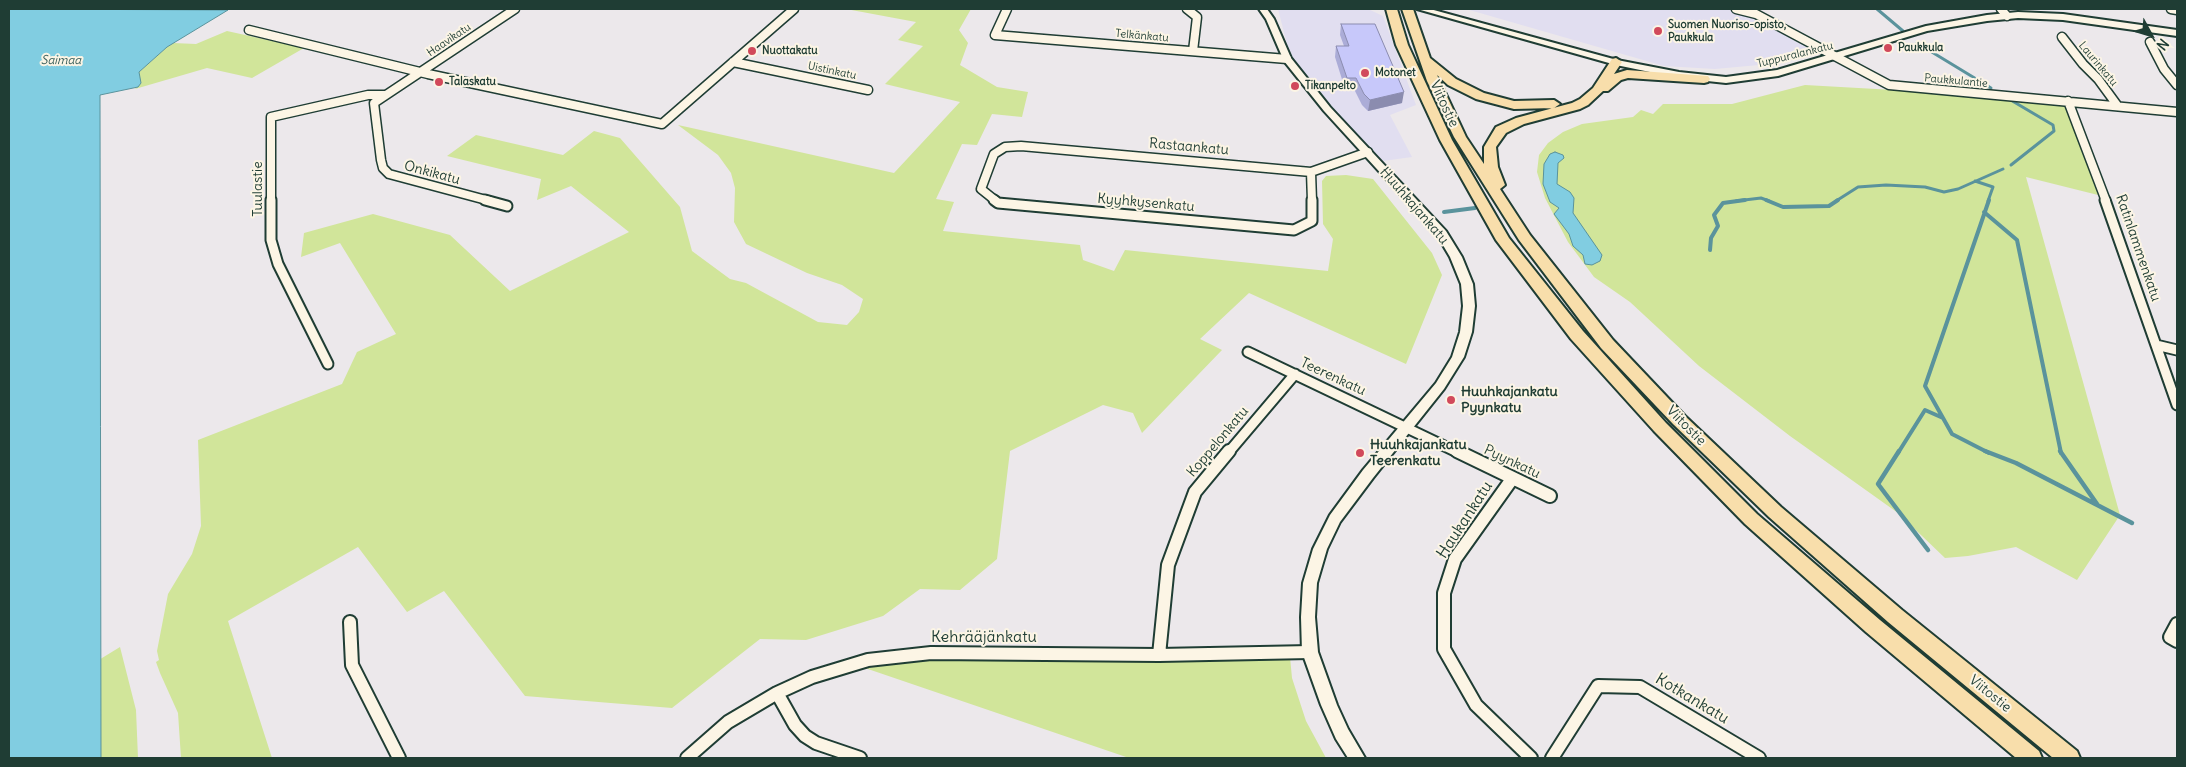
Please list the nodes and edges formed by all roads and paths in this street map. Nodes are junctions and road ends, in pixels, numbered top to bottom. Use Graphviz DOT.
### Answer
graph roads {
  1 [pos="514,9"];
  2 [pos="794,9"];
  3 [pos="1007,9"];
  4 [pos="1187,9"];
  5 [pos="1263,9"];
  6 [pos="1391,9"];
  7 [pos="1408,9"];
  8 [pos="1420,9"];
  9 [pos="1736,9"];
  10 [pos="2171,9"];
  11 [pos="2177,10"];
  12 [pos="1755,11"];
  13 [pos="2004,12"];
  14 [pos="1270,14"];
  15 [pos="249,30"];
  16 [pos="2177,33"];
  17 [pos="2062,37"];
  18 [pos="2150,42"];
  19 [pos="1193,51"];
  20 [pos="1835,57"];
  21 [pos="1287,59"];
  22 [pos="1425,59"];
  23 [pos="1610,60"];
  24 [pos="733,62"];
  25 [pos="420,72"];
  26 [pos="1704,79"];
  27 [pos="2177,85"];
  28 [pos="868,90"];
  29 [pos="384,95"];
  30 [pos="2068,101"];
  31 [pos="2117,105"];
  32 [pos="2177,112"];
  33 [pos="1547,114"];
  34 [pos="1005,147"];
  35 [pos="1368,152"];
  36 [pos="1311,172"];
  37 [pos="507,206"];
  38 [pos="1509,213"];
  39 [pos="2156,345"];
  40 [pos="2177,350"];
  41 [pos="1248,352"];
  42 [pos="328,364"];
  43 [pos="1296,374"];
  44 [pos="2177,405"];
  45 [pos="1407,428"];
  46 [pos="1512,478"];
  47 [pos="1550,496"];
  48 [pos="350,622"];
  49 [pos="2177,624"];
  50 [pos="2177,641"];
  51 [pos="1310,652"];
  52 [pos="1159,655"];
  53 [pos="777,693"];
  54 [pos="399,758"];
  55 [pos="687,758"];
  56 [pos="860,758"];
  57 [pos="1357,758"];
  58 [pos="1531,758"];
  59 [pos="1552,758"];
  60 [pos="1759,758"];
  61 [pos="2031,758"];
  62 [pos="2069,758"];
  1 -- 25 [label="street, Haavikatu"];
  2 -- 24 [label="street"];
  3 -- 19 [label="street, Telkänkatu"];
  4 -- 19 [label="street"];
  5 -- 14 [label="street, Huuhkajankatu"];
  6 -- 61 [label="highway, Viitostie"];
  7 -- 22 [label="highway, Viitostie"];
  8 -- 23 [label="street, Tuppuralankatu"];
  9 -- 12 [label="street, Paukkulantie"];
  10 -- 11 [label="street"];
  12 -- 20 [label="street, Paukkulantie"];
  13 -- 16 [label="street, Tuppuralankatu"];
  13 -- 20 [label="street, Tuppuralankatu"];
  14 -- 21 [label="street, Huuhkajankatu"];
  15 -- 25 [label="street"];
  17 -- 31 [label="street, Laurinkatu"];
  18 -- 27 [label="street"];
  19 -- 21 [label="street, Telkänkatu"];
  20 -- 26 [label="street, Tuppuralankatu"];
  20 -- 30 [label="street, Paukkulantie"];
  21 -- 35 [label="street, Huuhkajankatu"];
  22 -- 23 [label="highway"];
  22 -- 38 [label="highway, Viitostie"];
  23 -- 26 [label="street, Tuppuralankatu"];
  23 -- 33 [label="highway"];
  24 -- 25 [label="street"];
  24 -- 28 [label="street, Uistinkatu"];
  25 -- 29 [label="street"];
  26 -- 33 [label="highway"];
  29 -- 37 [label="street, Onkikatu"];
  29 -- 42 [label="street, Tuulastie"];
  30 -- 31 [label="street, Paukkulantie"];
  30 -- 39 [label="street, Ratinlammenkatu"];
  31 -- 32 [label="street, Paukkulantie"];
  33 -- 38 [label="highway"];
  34 -- 36 [label="street, Rastaankatu"];
  34 -- 36 [label="street, Kyyhkysenkatu"];
  35 -- 36 [label="street, Rastaankatu"];
  35 -- 45 [label="street, Huuhkajankatu"];
  38 -- 62 [label="highway, Viitostie"];
  39 -- 40 [label="street"];
  39 -- 44 [label="street, Ratinlammenkatu"];
  41 -- 43 [label="street, Teerenkatu"];
  43 -- 45 [label="street, Teerenkatu"];
  43 -- 52 [label="street, Koppelonkatu"];
  45 -- 46 [label="street, Pyynkatu"];
  45 -- 51 [label="street, Huuhkajankatu"];
  46 -- 47 [label="street, Pyynkatu"];
  46 -- 58 [label="street, Haukankatu"];
  48 -- 54 [label="street"];
  49 -- 50 [label="street"];
  51 -- 52 [label="street, Kehrääjänkatu"];
  51 -- 57 [label="street, Huuhkajankatu"];
  52 -- 53 [label="street, Kehrääjänkatu"];
  53 -- 55 [label="street, Kehrääjänkatu"];
  53 -- 56 [label="street"];
  59 -- 60 [label="street, Kotkankatu"];
}
